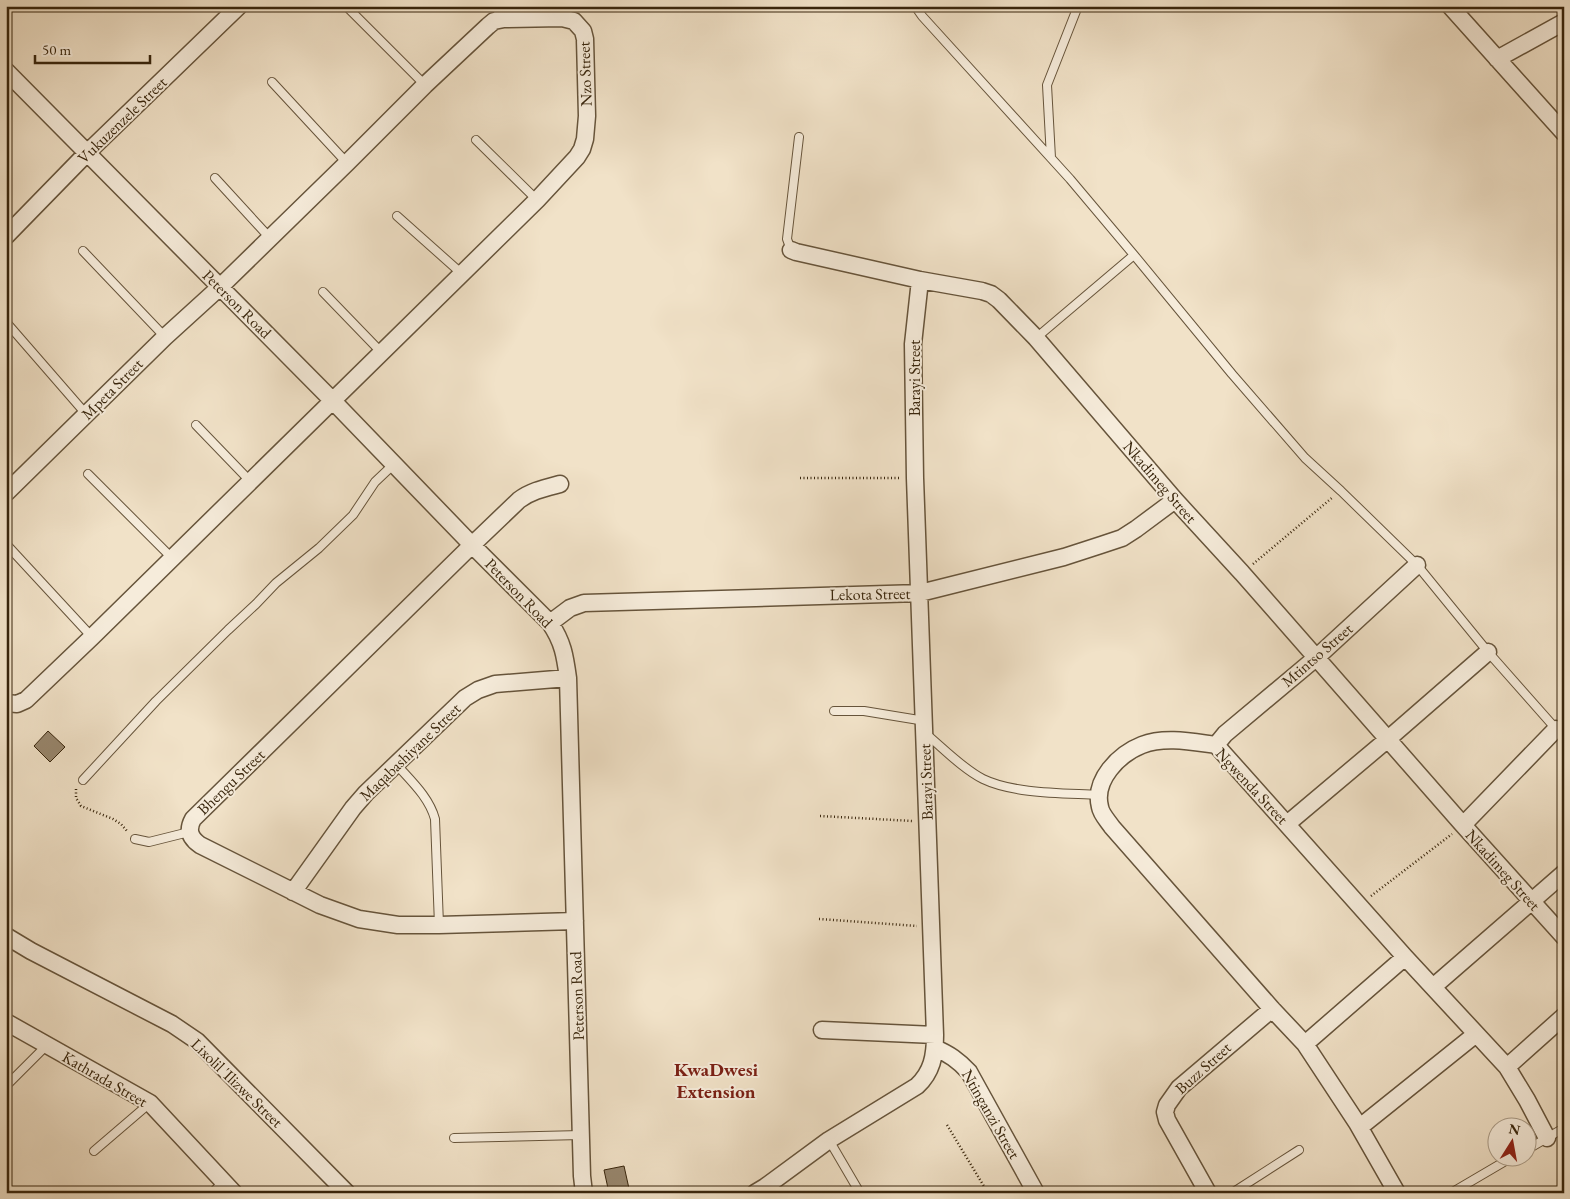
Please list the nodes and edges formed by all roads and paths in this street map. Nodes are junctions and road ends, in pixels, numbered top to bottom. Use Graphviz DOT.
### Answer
graph roads {
  1 [pos="915,6"];
  2 [pos="1078,6"];
  3 [pos="1450,6"];
  4 [pos="236,7"];
  5 [pos="347,7"];
  6 [pos="499,12"];
  7 [pos="1564,22"];
  8 [pos="1498,59"];
  9 [pos="6,71"];
  10 [pos="272,82"];
  11 [pos="425,85"];
  12 [pos="1564,133"];
  13 [pos="799,137"];
  14 [pos="476,140"];
  15 [pos="88,152"];
  16 [pos="1051,158"];
  17 [pos="347,163"];
  18 [pos="215,178"];
  19 [pos="537,200"];
  20 [pos="397,216"];
  21 [pos="6,236"];
  22 [pos="270,238"];
  23 [pos="791,250"];
  24 [pos="83,251"];
  25 [pos="1134,255"];
  26 [pos="461,273"];
  27 [pos="920,280"];
  28 [pos="220,287"];
  29 [pos="323,292"];
  30 [pos="6,322"];
  31 [pos="166,336"];
  32 [pos="1036,338"];
  33 [pos="381,352"];
  34 [pos="332,400"];
  35 [pos="86,414"];
  36 [pos="196,425"];
  37 [pos="394,464"];
  38 [pos="88,474"];
  39 [pos="800,478"];
  40 [pos="916,478"];
  41 [pos="250,481"];
  42 [pos="560,484"];
  43 [pos="8,487"];
  44 [pos="1341,491"];
  45 [pos="1175,500"];
  46 [pos="6,544"];
  47 [pos="472,545"];
  48 [pos="172,558"];
  49 [pos="1417,565"];
  50 [pos="1242,573"];
  51 [pos="920,593"];
  52 [pos="550,623"];
  53 [pos="92,637"];
  54 [pos="1488,652"];
  55 [pos="1317,657"];
  56 [pos="568,678"];
  57 [pos="6,703"];
  58 [pos="834,711"];
  59 [pos="925,727"];
  60 [pos="1560,734"];
  61 [pos="1388,739"];
  62 [pos="1216,745"];
  63 [pos="396,764"];
  64 [pos="83,780"];
  65 [pos="1098,796"];
  66 [pos="820,816"];
  67 [pos="928,822"];
  68 [pos="1286,824"];
  69 [pos="1463,825"];
  70 [pos="189,832"];
  71 [pos="135,839"];
  72 [pos="1564,873"];
  73 [pos="293,892"];
  74 [pos="1532,901"];
  75 [pos="1359,905"];
  76 [pos="819,919"];
  77 [pos="575,921"];
  78 [pos="439,925"];
  79 [pos="930,927"];
  80 [pos="6,936"];
  81 [pos="1564,937"];
  82 [pos="1405,957"];
  83 [pos="1433,987"];
  84 [pos="1272,1009"];
  85 [pos="1564,1016"];
  86 [pos="6,1022"];
  87 [pos="822,1030"];
  88 [pos="1476,1034"];
  89 [pos="935,1042"];
  90 [pos="1306,1044"];
  91 [pos="47,1045"];
  92 [pos="1507,1067"];
  93 [pos="8,1084"];
  94 [pos="150,1103"];
  95 [pos="947,1124"];
  96 [pos="1360,1127"];
  97 [pos="1564,1128"];
  98 [pos="581,1135"];
  99 [pos="454,1138"];
  100 [pos="1547,1138"];
  101 [pos="829,1140"];
  102 [pos="1538,1143"];
  103 [pos="1299,1150"];
  104 [pos="94,1151"];
  105 [pos="1497,1166"];
  106 [pos="223,1189"];
  107 [pos="347,1193"];
  108 [pos="584,1193"];
  109 [pos="755,1193"];
  110 [pos="860,1193"];
  111 [pos="988,1193"];
  112 [pos="1036,1193"];
  113 [pos="1208,1193"];
  114 [pos="1232,1193"];
  115 [pos="1397,1193"];
  116 [pos="1451,1193"];
  1 -- 16 [label="lane"];
  2 -- 16 [label="lane"];
  3 -- 8 [label="street"];
  4 -- 15 [label="street, Vukuzenzele Street"];
  5 -- 11 [label="lane"];
  6 -- 11 [label="street, Nzo Street"];
  6 -- 19 [label="street, Nzo Street"];
  7 -- 8 [label="street"];
  8 -- 12 [label="street"];
  9 -- 15 [label="street, Peterson Road"];
  10 -- 17 [label="lane"];
  11 -- 17 [label="street, Nzo Street"];
  13 -- 23 [label="lane"];
  14 -- 19 [label="lane"];
  15 -- 21 [label="street, Vukuzenzele Street"];
  15 -- 28 [label="street, Peterson Road"];
  16 -- 25 [label="lane"];
  17 -- 22 [label="street, Nzo Street"];
  18 -- 22 [label="lane"];
  19 -- 26 [label="street, Nzo Street"];
  20 -- 26 [label="lane"];
  22 -- 28 [label="street, Nzo Street"];
  23 -- 27 [label="street, Nkadimeg Street"];
  24 -- 31 [label="lane"];
  25 -- 32 [label="lane"];
  25 -- 44 [label="lane"];
  26 -- 33 [label="street, Nzo Street"];
  27 -- 32 [label="street, Nkadimeg Street"];
  27 -- 40 [label="street, Barayi Street"];
  28 -- 31 [label="street, Mpeta Street"];
  28 -- 34 [label="street, Peterson Road"];
  29 -- 33 [label="lane"];
  30 -- 35 [label="lane"];
  31 -- 35 [label="street, Mpeta Street"];
  32 -- 45 [label="street, Nkadimeg Street"];
  33 -- 34 [label="street, Nzo Street"];
  34 -- 37 [label="street, Peterson Road"];
  34 -- 41 [label="street"];
  35 -- 43 [label="street, Mpeta Street"];
  36 -- 41 [label="lane"];
  37 -- 47 [label="street, Peterson Road"];
  37 -- 64 [label="lane"];
  38 -- 48 [label="lane"];
  39 -- 40 [label="path"];
  40 -- 51 [label="street, Barayi Street"];
  41 -- 48 [label="street"];
  42 -- 47 [label="street, Bhengu Street"];
  44 -- 49 [label="lane"];
  44 -- 50 [label="path"];
  45 -- 50 [label="street, Nkadimeg Street"];
  45 -- 51 [label="street, Lekota Street"];
  46 -- 53 [label="lane"];
  47 -- 52 [label="street, Peterson Road"];
  47 -- 70 [label="street, Bhengu Street"];
  48 -- 53 [label="street"];
  49 -- 54 [label="lane"];
  49 -- 55 [label="street, Mtintso Street"];
  50 -- 55 [label="street, Nkadimeg Street"];
  51 -- 52 [label="street, Lekota Street"];
  51 -- 59 [label="street, Barayi Street"];
  52 -- 56 [label="street, Peterson Road"];
  53 -- 57 [label="street"];
  54 -- 60 [label="lane"];
  54 -- 61 [label="street"];
  55 -- 61 [label="street, Nkadimeg Street"];
  55 -- 62 [label="street, Mtintso Street"];
  56 -- 63 [label="street, Maqabashiyane Street"];
  56 -- 77 [label="street, Peterson Road"];
  58 -- 59 [label="lane"];
  59 -- 65 [label="lane"];
  59 -- 67 [label="street, Barayi Street"];
  60 -- 69 [label="street, Nkadimeg Street"];
  61 -- 68 [label="street"];
  61 -- 69 [label="street, Nkadimeg Street"];
  62 -- 65 [label="street, Ngwenda Street"];
  62 -- 68 [label="street, Ngwenda Street"];
  63 -- 73 [label="street, Maqabashiyane Street"];
  63 -- 78 [label="lane"];
  64 -- 71 [label="path"];
  65 -- 84 [label="street"];
  66 -- 67 [label="path"];
  67 -- 79 [label="street, Barayi Street"];
  68 -- 75 [label="street, Ngwenda Street"];
  69 -- 74 [label="street, Nkadimeg Street"];
  69 -- 75 [label="path"];
  70 -- 71 [label="lane"];
  70 -- 73 [label="street, Bhengu Street"];
  72 -- 74 [label="street"];
  73 -- 78 [label="street, Bhengu Street"];
  74 -- 81 [label="street, Nkadimeg Street"];
  74 -- 83 [label="street"];
  75 -- 82 [label="street, Ngwenda Street"];
  76 -- 79 [label="path"];
  77 -- 78 [label="street, Bhengu Street"];
  77 -- 98 [label="street, Peterson Road"];
  79 -- 89 [label="street, Barayi Street"];
  80 -- 107 [label="street, Lixolil 'Ilizwe Street"];
  82 -- 83 [label="street, Ngwenda Street"];
  82 -- 90 [label="street"];
  83 -- 88 [label="street, Ngwenda Street"];
  84 -- 90 [label="street"];
  84 -- 113 [label="street, Buzz Street"];
  85 -- 92 [label="street"];
  86 -- 91 [label="street, Kathrada Street"];
  87 -- 89 [label="street"];
  88 -- 92 [label="street, Ngwenda Street"];
  88 -- 96 [label="street"];
  89 -- 101 [label="street, Barayi Street"];
  89 -- 112 [label="street, Ntinganzi Street"];
  90 -- 96 [label="street"];
  91 -- 93 [label="lane"];
  91 -- 94 [label="street, Kathrada Street"];
  92 -- 100 [label="street, Ngwenda Street"];
  94 -- 104 [label="lane"];
  94 -- 106 [label="street, Kathrada Street"];
  95 -- 111 [label="path"];
  96 -- 115 [label="street"];
  97 -- 100 [label="lane"];
  98 -- 99 [label="lane"];
  98 -- 108 [label="street, Peterson Road"];
  100 -- 102 [label="lane"];
  101 -- 109 [label="street, Barayi Street"];
  101 -- 110 [label="lane"];
  103 -- 114 [label="lane"];
  105 -- 116 [label="lane"];
}
